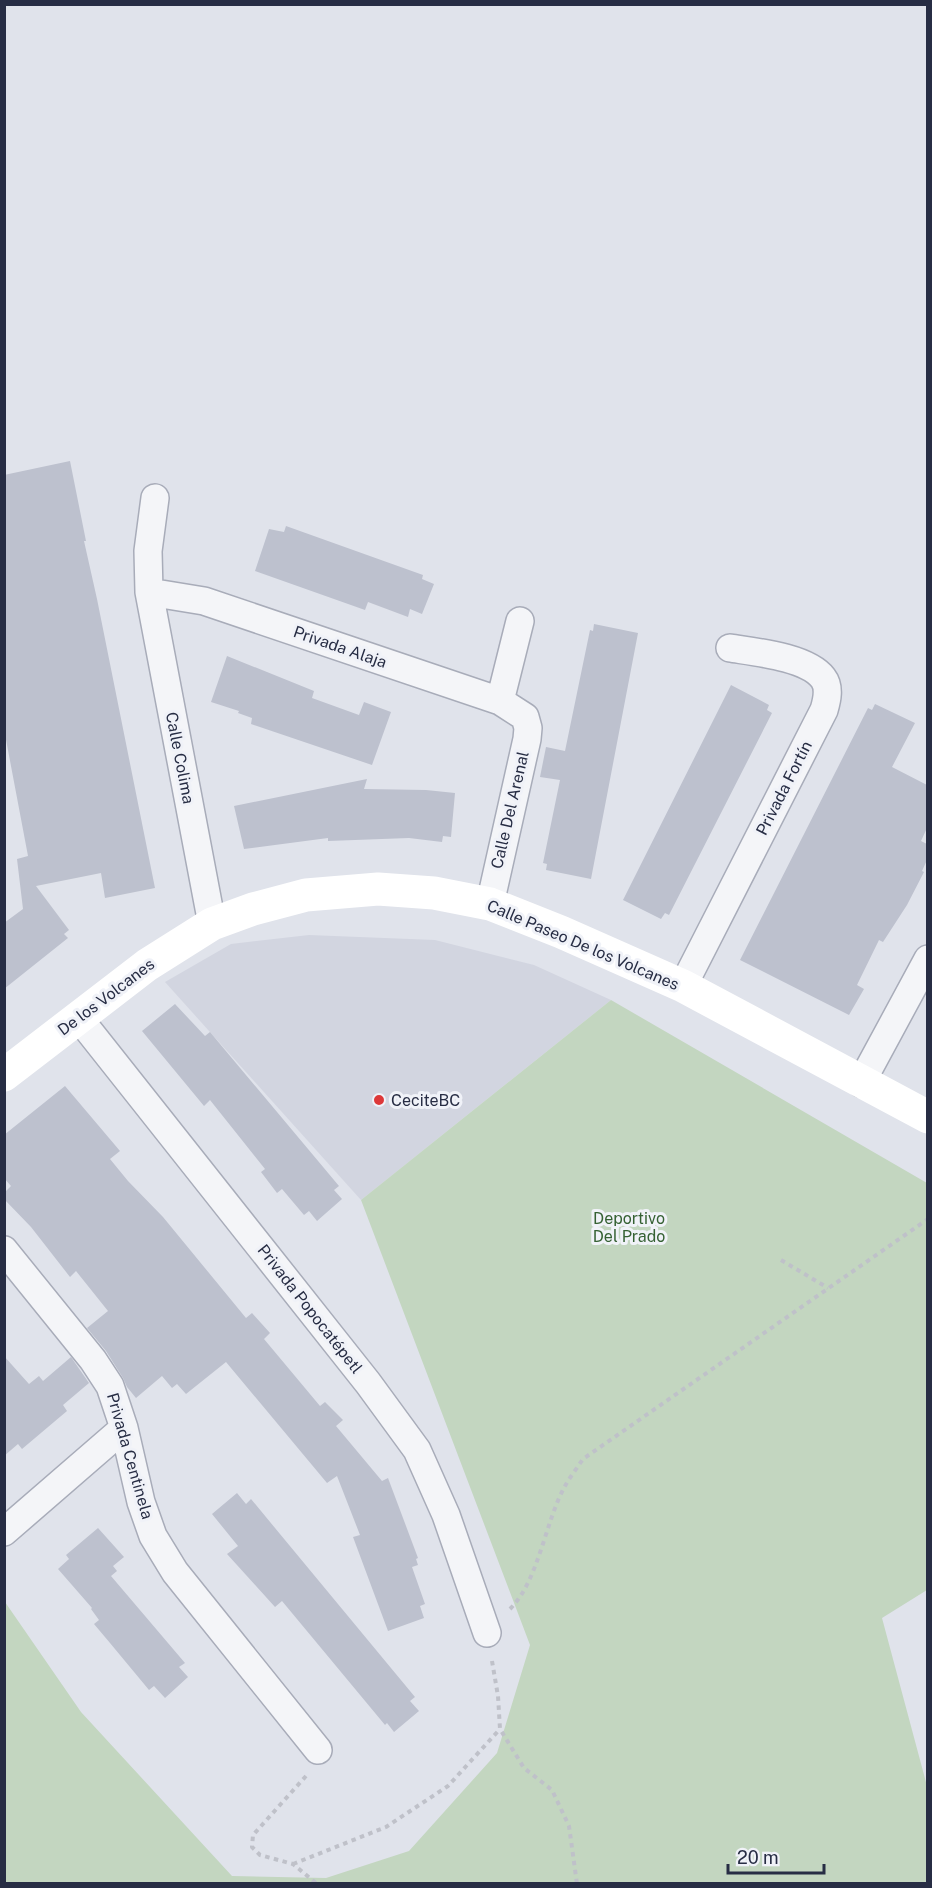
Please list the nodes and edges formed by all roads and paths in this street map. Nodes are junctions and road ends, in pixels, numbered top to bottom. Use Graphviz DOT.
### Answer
graph roads {
  1 [pos="155,498"];
  2 [pos="150,592"];
  3 [pos="520,621"];
  4 [pos="730,648"];
  5 [pos="500,701"];
  6 [pos="525,717"];
  7 [pos="490,904"];
  8 [pos="212,924"];
  9 [pos="927,959"];
  10 [pos="683,986"];
  11 [pos="78,1017"];
  12 [pos="4,1075"];
  13 [pos="861,1083"];
  14 [pos="927,1117"];
  15 [pos="927,1219"];
  16 [pos="4,1250"];
  17 [pos="781,1260"];
  18 [pos="828,1288"];
  19 [pos="124,1428"];
  20 [pos="4,1532"];
  21 [pos="487,1633"];
  22 [pos="500,1730"];
  23 [pos="318,1750"];
  24 [pos="293,1864"];
  25 [pos="317,1884"];
  26 [pos="577,1884"];
  1 -- 2 [label="street, Calle Colima"];
  2 -- 5 [label="street, Privada Alaja"];
  2 -- 8 [label="street, Calle Colima"];
  3 -- 5 [label="street"];
  4 -- 10 [label="street, Privada Fortín"];
  5 -- 6 [label="street, Privada Alaja"];
  6 -- 7 [label="street, Calle Del Arenal"];
  7 -- 8 [label="street, Calle Paseo De los Volcanes"];
  7 -- 10 [label="street, Calle Paseo De los Volcanes"];
  8 -- 11 [label="street, De los Volcanes"];
  9 -- 13 [label="street"];
  10 -- 13 [label="street, Calle Paseo De los Volcanes"];
  11 -- 12 [label="street, De los Volcanes"];
  11 -- 21 [label="street, Privada Popocatépetl"];
  13 -- 14 [label="street, Calle Paseo De los Volcanes"];
  15 -- 18 [label="path"];
  16 -- 19 [label="street, Privada Centinela"];
  17 -- 18 [label="path"];
  18 -- 21 [label="path"];
  19 -- 20 [label="street"];
  19 -- 23 [label="street, Privada Centinela"];
  21 -- 22 [label="path"];
  22 -- 24 [label="path"];
  22 -- 26 [label="path"];
  23 -- 24 [label="path"];
  24 -- 25 [label="path"];
}
